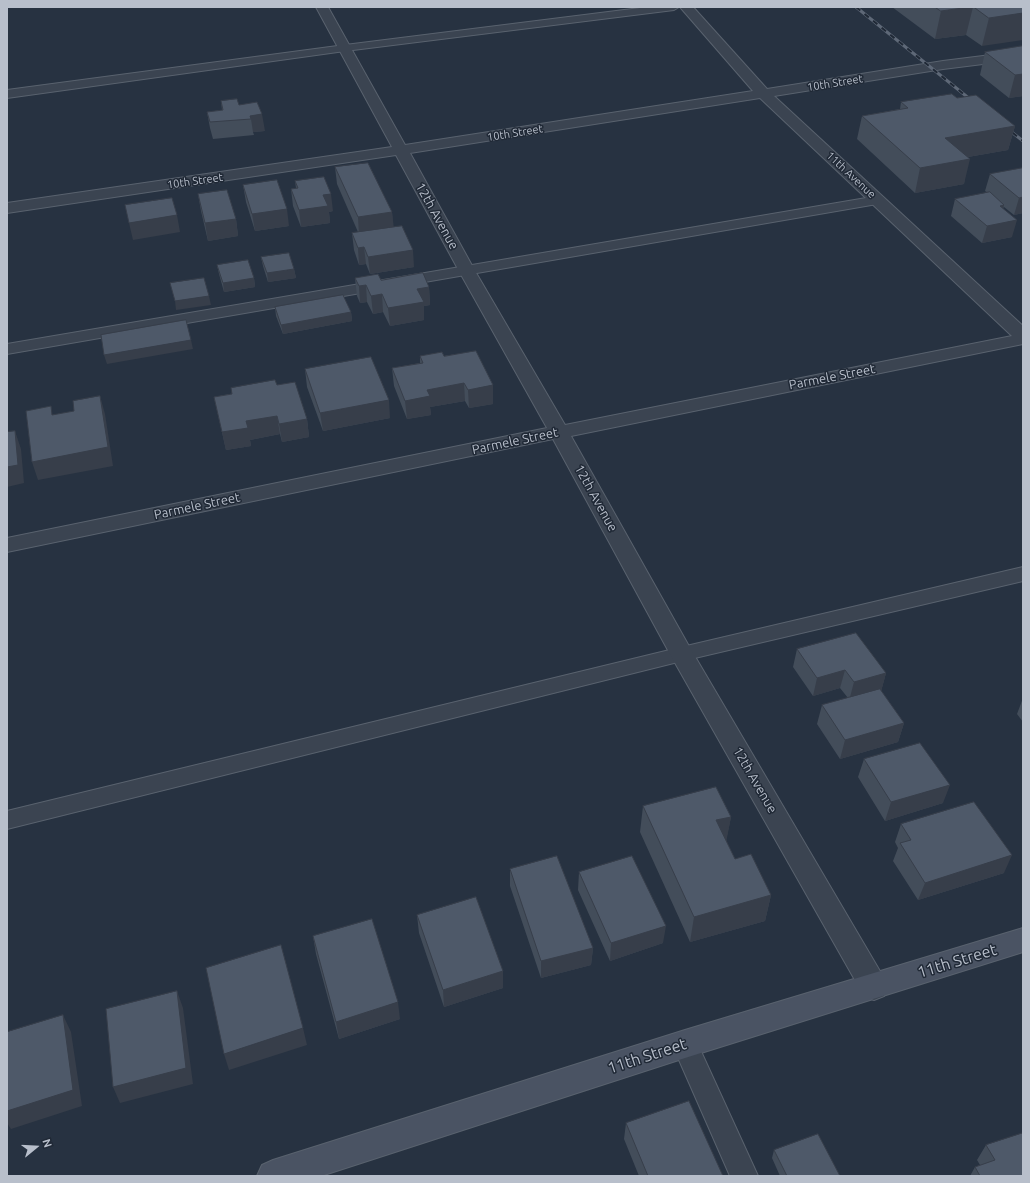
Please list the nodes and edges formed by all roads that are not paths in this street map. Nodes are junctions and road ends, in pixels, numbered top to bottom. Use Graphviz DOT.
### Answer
graph roads {
  1 [pos="322,7"];
  2 [pos="674,7"];
  3 [pos="686,7"];
  4 [pos="345,48"];
  5 [pos="1023,55"];
  6 [pos="7,94"];
  7 [pos="764,94"];
  8 [pos="402,150"];
  9 [pos="878,200"];
  10 [pos="7,208"];
  11 [pos="467,271"];
  12 [pos="1023,336"];
  13 [pos="1023,339"];
  14 [pos="7,349"];
  15 [pos="559,432"];
  16 [pos="7,545"];
  17 [pos="1023,574"];
  18 [pos="682,654"];
  19 [pos="7,820"];
  20 [pos="1023,941"];
  21 [pos="874,987"];
  22 [pos="685,1044"];
  23 [pos="288,1174"];
  24 [pos="744,1176"];
  1 -- 4 [label="street, 12th Avenue"];
  2 -- 4 [label="lane"];
  3 -- 7 [label="street, 11th Avenue"];
  4 -- 6 [label="lane"];
  4 -- 8 [label="street, 12th Avenue"];
  5 -- 7 [label="street, 10th Street"];
  7 -- 8 [label="street, 10th Street"];
  7 -- 9 [label="street, 11th Avenue"];
  8 -- 10 [label="street, 10th Street"];
  8 -- 11 [label="street, 12th Avenue"];
  9 -- 11 [label="lane"];
  9 -- 12 [label="street, 11th Avenue"];
  11 -- 14 [label="lane"];
  11 -- 15 [label="street, 12th Avenue"];
  13 -- 15 [label="street, Parmele Street"];
  15 -- 16 [label="street, Parmele Street"];
  15 -- 18 [label="street, 12th Avenue"];
  17 -- 18 [label="lane"];
  18 -- 19 [label="lane"];
  18 -- 21 [label="street, 12th Avenue"];
  20 -- 21 [label="main road, 11th Street"];
  21 -- 22 [label="main road, 11th Street"];
  22 -- 23 [label="main road, 11th Street"];
  22 -- 24 [label="lane"];
}
